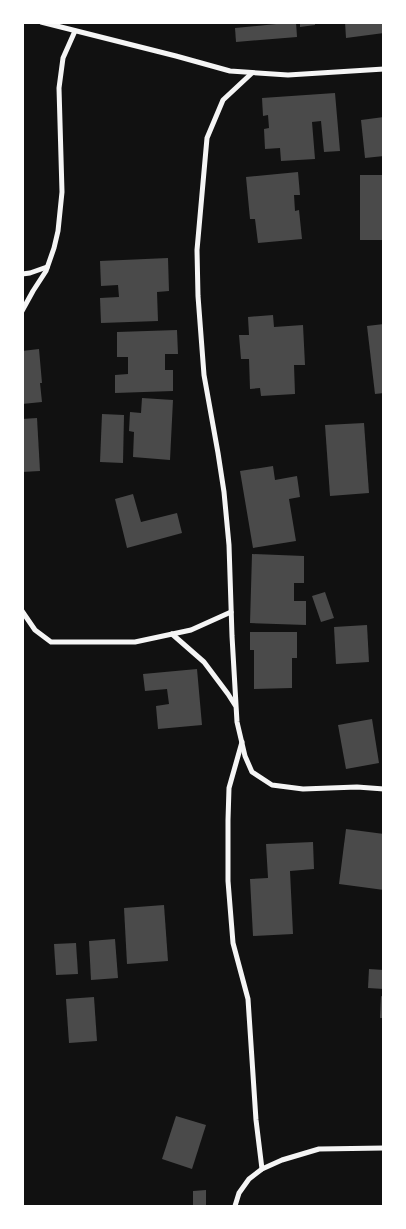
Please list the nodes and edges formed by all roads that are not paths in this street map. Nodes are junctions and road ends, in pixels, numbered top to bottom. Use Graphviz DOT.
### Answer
graph roads {
  1 [pos="41,22"];
  2 [pos="75,31"];
  3 [pos="384,69"];
  4 [pos="252,73"];
  5 [pos="47,267"];
  6 [pos="22,274"];
  7 [pos="22,311"];
  8 [pos="22,612"];
  9 [pos="231,612"];
  10 [pos="172,634"];
  11 [pos="236,708"];
  12 [pos="242,740"];
  13 [pos="384,788"];
  14 [pos="384,1148"];
  15 [pos="262,1169"];
  16 [pos="235,1206"];
  1 -- 2 [label="street"];
  2 -- 4 [label="street"];
  2 -- 5 [label="street"];
  3 -- 4 [label="street"];
  4 -- 9 [label="street"];
  5 -- 6 [label="street"];
  5 -- 7 [label="street"];
  8 -- 10 [label="street"];
  9 -- 10 [label="street"];
  9 -- 11 [label="street"];
  10 -- 11 [label="street"];
  11 -- 12 [label="street"];
  12 -- 13 [label="street"];
  12 -- 15 [label="street"];
  14 -- 15 [label="street"];
  15 -- 16 [label="street"];
}
